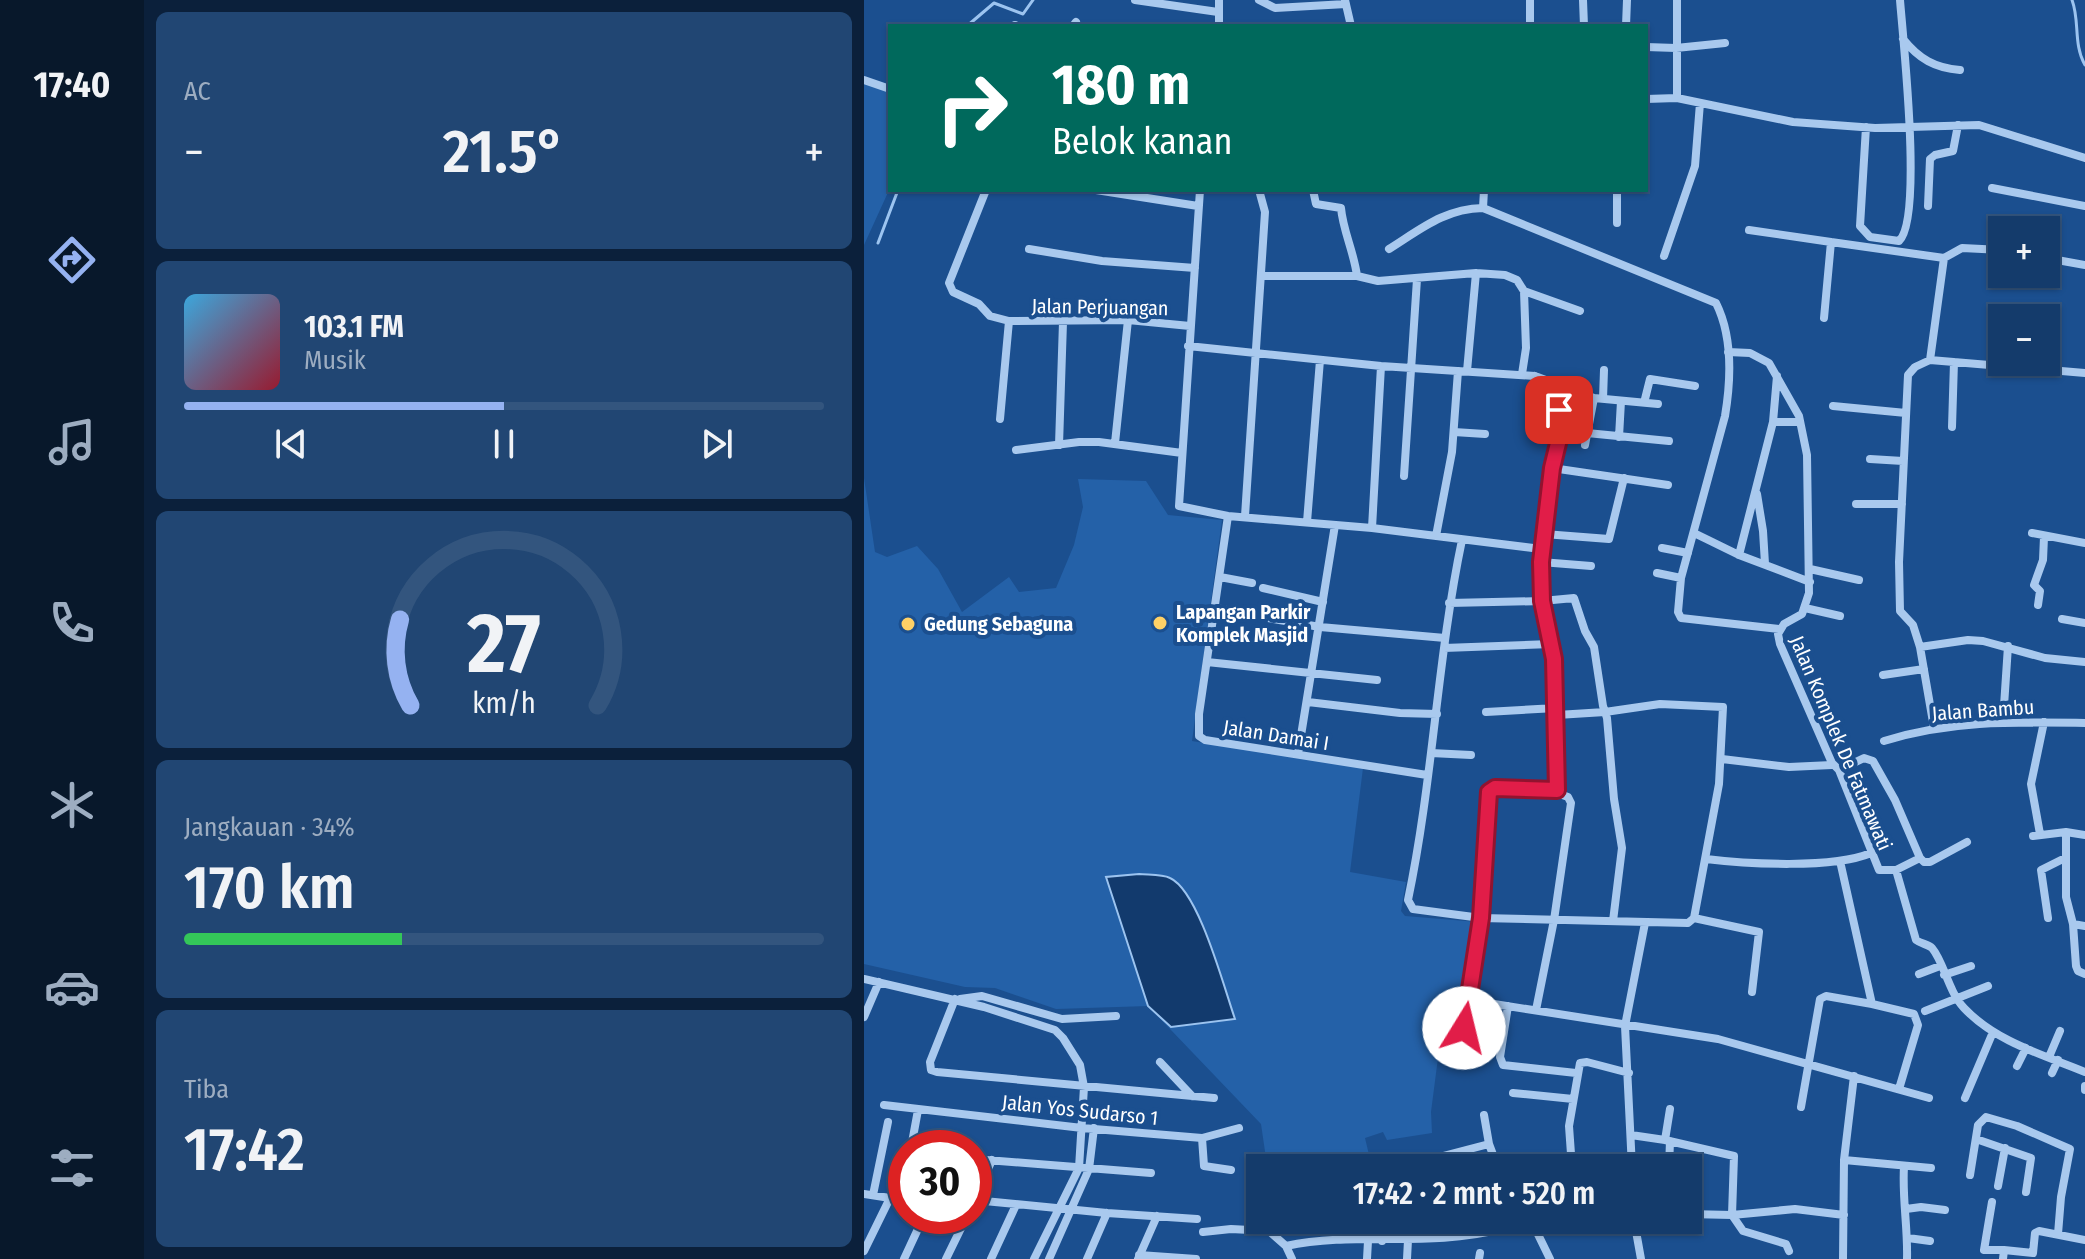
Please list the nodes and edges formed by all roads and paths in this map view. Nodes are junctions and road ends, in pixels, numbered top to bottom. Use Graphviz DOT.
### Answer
graph roads {
  1 [pos="1135,0"];
  2 [pos="1219,0"];
  3 [pos="1259,0"];
  4 [pos="1530,0"];
  5 [pos="1583,0"];
  6 [pos="1627,0"];
  7 [pos="1677,0"];
  8 [pos="1900,0"];
  9 [pos="1346,2"];
  10 [pos="1218,12"];
  11 [pos="1219,24"];
  12 [pos="1351,24"];
  13 [pos="1530,24"];
  14 [pos="1584,24"];
  15 [pos="1626,24"];
  16 [pos="1903,38"];
  17 [pos="1725,43"];
  18 [pos="1648,47"];
  19 [pos="1676,48"];
  20 [pos="1960,70"];
  21 [pos="864,80"];
  22 [pos="888,88"];
  23 [pos="1677,98"];
  24 [pos="1648,99"];
  25 [pos="1700,103"];
  26 [pos="1958,125"];
  27 [pos="1866,127"];
  28 [pos="1910,127"];
  29 [pos="2085,158"];
  30 [pos="1992,188"];
  31 [pos="985,192"];
  32 [pos="1109,192"];
  33 [pos="1200,192"];
  34 [pos="1260,192"];
  35 [pos="1313,192"];
  36 [pos="1484,192"];
  37 [pos="1617,192"];
  38 [pos="1198,206"];
  39 [pos="1928,206"];
  40 [pos="2085,206"];
  41 [pos="1483,208"];
  42 [pos="1617,223"];
  43 [pos="1749,230"];
  44 [pos="1831,242"];
  45 [pos="1029,249"];
  46 [pos="1389,249"];
  47 [pos="1988,249"];
  48 [pos="1664,256"];
  49 [pos="1944,258"];
  50 [pos="2060,261"];
  51 [pos="2085,265"];
  52 [pos="1195,268"];
  53 [pos="1476,273"];
  54 [pos="1261,276"];
  55 [pos="1357,276"];
  56 [pos="1417,279"];
  57 [pos="1524,291"];
  58 [pos="1580,311"];
  59 [pos="1824,318"];
  60 [pos="1128,320"];
  61 [pos="1009,321"];
  62 [pos="1063,322"];
  63 [pos="1190,326"];
  64 [pos="1188,346"];
  65 [pos="1728,352"];
  66 [pos="1257,354"];
  67 [pos="1320,360"];
  68 [pos="1930,360"];
  69 [pos="1954,362"];
  70 [pos="1381,366"];
  71 [pos="1413,368"];
  72 [pos="1604,370"];
  73 [pos="1463,371"];
  74 [pos="2085,373"];
  75 [pos="1522,374"];
  76 [pos="1777,375"];
  77 [pos="1535,376"];
  78 [pos="1695,386"];
  79 [pos="1598,399"];
  80 [pos="1621,401"];
  81 [pos="1644,403"];
  82 [pos="1658,404"];
  83 [pos="1833,406"];
  84 [pos="1906,413"];
  85 [pos="1000,419"];
  86 [pos="1773,422"];
  87 [pos="1800,422"];
  88 [pos="1952,427"];
  89 [pos="1454,432"];
  90 [pos="1587,433"];
  91 [pos="1485,434"];
  92 [pos="1619,437"];
  93 [pos="1669,441"];
  94 [pos="1115,443"];
  95 [pos="1059,445"];
  96 [pos="1585,445"];
  97 [pos="1016,450"];
  98 [pos="1182,453"];
  99 [pos="1870,459"];
  100 [pos="1903,461"];
  101 [pos="1552,468"];
  102 [pos="1404,476"];
  103 [pos="1624,478"];
  104 [pos="1668,485"];
  105 [pos="1756,489"];
  106 [pos="1856,504"];
  107 [pos="1902,504"];
  108 [pos="1228,516"];
  109 [pos="1245,516"];
  110 [pos="1307,522"];
  111 [pos="1335,525"];
  112 [pos="1372,528"];
  113 [pos="1694,533"];
  114 [pos="2032,533"];
  115 [pos="1544,534"];
  116 [pos="1436,536"];
  117 [pos="2044,537"];
  118 [pos="1462,540"];
  119 [pos="2085,543"];
  120 [pos="1662,548"];
  121 [pos="1541,549"];
  122 [pos="1688,553"];
  123 [pos="1739,555"];
  124 [pos="1541,562"];
  125 [pos="1765,564"];
  126 [pos="1591,566"];
  127 [pos="1810,569"];
  128 [pos="1657,573"];
  129 [pos="1220,577"];
  130 [pos="1681,578"];
  131 [pos="1859,580"];
  132 [pos="1810,582"];
  133 [pos="1252,583"];
  134 [pos="1263,588"];
  135 [pos="1542,601"];
  136 [pos="1323,602"];
  137 [pos="1449,603"];
  138 [pos="2038,605"];
  139 [pos="1215,608"];
  140 [pos="1805,608"];
  141 [pos="1255,613"];
  142 [pos="1840,616"];
  143 [pos="1268,618"];
  144 [pos="2062,619"];
  145 [pos="2085,623"];
  146 [pos="1320,627"];
  147 [pos="1779,629"];
  148 [pos="1445,638"];
  149 [pos="1551,644"];
  150 [pos="2008,646"];
  151 [pos="1920,647"];
  152 [pos="1444,648"];
  153 [pos="1207,662"];
  154 [pos="2085,662"];
  155 [pos="1924,669"];
  156 [pos="1312,674"];
  157 [pos="1883,675"];
  158 [pos="1377,680"];
  159 [pos="1308,702"];
  160 [pos="1557,711"];
  161 [pos="1486,712"];
  162 [pos="1605,712"];
  163 [pos="1437,714"];
  164 [pos="2003,721"];
  165 [pos="2044,722"];
  166 [pos="2085,723"];
  167 [pos="1934,728"];
  168 [pos="1884,741"];
  169 [pos="1431,753"];
  170 [pos="1298,754"];
  171 [pos="1471,755"];
  172 [pos="1722,759"];
  173 [pos="1836,767"];
  174 [pos="1427,775"];
  175 [pos="1557,790"];
  176 [pos="2066,832"];
  177 [pos="2085,835"];
  178 [pos="1967,842"];
  179 [pos="1871,853"];
  180 [pos="1920,858"];
  181 [pos="2065,858"];
  182 [pos="1706,859"];
  183 [pos="1840,861"];
  184 [pos="1896,870"];
  185 [pos="1481,918"];
  186 [pos="1694,918"];
  187 [pos="2048,918"];
  188 [pos="1554,920"];
  189 [pos="1613,921"];
  190 [pos="1645,923"];
  191 [pos="2073,924"];
  192 [pos="2085,926"];
  193 [pos="1971,966"];
  194 [pos="1942,970"];
  195 [pos="1919,974"];
  196 [pos="2085,974"];
  197 [pos="864,979"];
  198 [pos="879,982"];
  199 [pos="1988,986"];
  200 [pos="1752,992"];
  201 [pos="1956,998"];
  202 [pos="955,999"];
  203 [pos="1469,1000"];
  204 [pos="1872,1004"];
  205 [pos="1508,1006"];
  206 [pos="1536,1010"];
  207 [pos="1925,1011"];
  208 [pos="1116,1016"];
  209 [pos="864,1017"];
  210 [pos="1625,1026"];
  211 [pos="2060,1031"];
  212 [pos="1993,1032"];
  213 [pos="2026,1048"];
  214 [pos="1460,1056"];
  215 [pos="2053,1059"];
  216 [pos="1160,1062"];
  217 [pos="1810,1063"];
  218 [pos="2017,1066"];
  219 [pos="2085,1072"];
  220 [pos="1576,1073"];
  221 [pos="1629,1073"];
  222 [pos="2052,1073"];
  223 [pos="1854,1076"];
  224 [pos="1084,1087"];
  225 [pos="1899,1089"];
  226 [pos="1513,1093"];
  227 [pos="1193,1096"];
  228 [pos="1214,1098"];
  229 [pos="1929,1098"];
  230 [pos="1965,1098"];
  231 [pos="1573,1099"];
  232 [pos="884,1105"];
  233 [pos="1801,1107"];
  234 [pos="1670,1109"];
  235 [pos="918,1110"];
  236 [pos="1484,1115"];
  237 [pos="888,1122"];
  238 [pos="1082,1128"];
  239 [pos="1094,1128"];
  240 [pos="1239,1128"];
  241 [pos="914,1130"];
  242 [pos="1631,1135"];
  243 [pos="1202,1138"];
  244 [pos="1976,1139"];
  245 [pos="1667,1140"];
  246 [pos="1489,1144"];
  247 [pos="2005,1148"];
  248 [pos="1451,1154"];
  249 [pos="1493,1154"];
  250 [pos="1570,1154"];
  251 [pos="1632,1154"];
  252 [pos="1668,1154"];
  253 [pos="992,1160"];
  254 [pos="1844,1160"];
  255 [pos="1904,1167"];
  256 [pos="1079,1168"];
  257 [pos="1931,1168"];
  258 [pos="1089,1169"];
  259 [pos="1231,1170"];
  260 [pos="1151,1173"];
  261 [pos="1970,1175"];
  262 [pos="1998,1186"];
  263 [pos="2026,1192"];
  264 [pos="869,1195"];
  265 [pos="888,1202"];
  266 [pos="992,1202"];
  267 [pos="1992,1202"];
  268 [pos="1016,1205"];
  269 [pos="1059,1208"];
  270 [pos="1073,1209"];
  271 [pos="1906,1209"];
  272 [pos="1945,1210"];
  273 [pos="1107,1213"];
  274 [pos="1702,1214"];
  275 [pos="1732,1215"];
  276 [pos="1844,1215"];
  277 [pos="1157,1216"];
  278 [pos="1197,1219"];
  279 [pos="864,1227"];
  280 [pos="875,1228"];
  281 [pos="1203,1232"];
  282 [pos="916,1234"];
  283 [pos="958,1234"];
  284 [pos="1378,1234"];
  285 [pos="1483,1234"];
  286 [pos="1536,1234"];
  287 [pos="1637,1234"];
  288 [pos="2058,1234"];
  289 [pos="1908,1238"];
  290 [pos="1408,1240"];
  291 [pos="2085,1240"];
  292 [pos="1377,1241"];
  293 [pos="1930,1241"];
  294 [pos="1286,1246"];
  295 [pos="864,1251"];
  296 [pos="1789,1251"];
  297 [pos="2004,1255"];
  298 [pos="1138,1257"];
  299 [pos="904,1259"];
  300 [pos="946,1259"];
  301 [pos="991,1259"];
  302 [pos="1034,1259"];
  303 [pos="1049,1259"];
  304 [pos="1087,1259"];
  305 [pos="1196,1259"];
  306 [pos="1292,1259"];
  307 [pos="1367,1259"];
  308 [pos="1407,1259"];
  309 [pos="1550,1259"];
  310 [pos="1641,1259"];
  311 [pos="1843,1259"];
  312 [pos="1907,1259"];
  1 -- 10 [label="street"];
  2 -- 10 [label="street"];
  3 -- 9 [label="street"];
  4 -- 13 [label="street"];
  5 -- 14 [label="street"];
  6 -- 15 [label="street"];
  7 -- 19 [label="street"];
  8 -- 16 [label="street"];
  9 -- 12 [label="street"];
  10 -- 11 [label="street"];
  16 -- 20 [label="street"];
  16 -- 28 [label="street"];
  17 -- 19 [label="street"];
  18 -- 19 [label="street"];
  19 -- 23 [label="street"];
  21 -- 22 [label="street"];
  23 -- 24 [label="street"];
  23 -- 25 [label="street"];
  25 -- 27 [label="street"];
  25 -- 48 [label="street"];
  26 -- 28 [label="street"];
  26 -- 29 [label="street"];
  26 -- 39 [label="street"];
  27 -- 28 [label="street"];
  27 -- 28 [label="street"];
  30 -- 40 [label="street"];
  31 -- 61 [label="street"];
  32 -- 38 [label="street"];
  33 -- 38 [label="street"];
  34 -- 54 [label="street"];
  35 -- 55 [label="street"];
  36 -- 41 [label="street"];
  37 -- 42 [label="street"];
  38 -- 52 [label="street"];
  41 -- 46 [label="street"];
  41 -- 65 [label="street"];
  43 -- 44 [label="street"];
  44 -- 49 [label="street"];
  44 -- 59 [label="street"];
  45 -- 52 [label="street"];
  47 -- 49 [label="street"];
  49 -- 68 [label="street"];
  50 -- 51 [label="street"];
  52 -- 63 [label="street"];
  53 -- 56 [label="street"];
  53 -- 57 [label="street"];
  53 -- 73 [label="street"];
  54 -- 55 [label="street"];
  54 -- 66 [label="street"];
  55 -- 56 [label="street"];
  56 -- 71 [label="street"];
  57 -- 58 [label="street"];
  57 -- 75 [label="street"];
  60 -- 62 [label="street, Jalan Perjuangan"];
  60 -- 63 [label="street, Jalan Perjuangan"];
  60 -- 94 [label="street"];
  61 -- 62 [label="street, Jalan Perjuangan"];
  61 -- 85 [label="street"];
  62 -- 95 [label="street"];
  63 -- 64 [label="street"];
  64 -- 66 [label="street"];
  64 -- 98 [label="street"];
  65 -- 76 [label="street, Jalan Komplek De Fatmawati"];
  65 -- 113 [label="street"];
  66 -- 67 [label="street"];
  66 -- 109 [label="street"];
  67 -- 70 [label="street"];
  67 -- 110 [label="street"];
  68 -- 69 [label="street"];
  68 -- 84 [label="street"];
  69 -- 74 [label="street"];
  69 -- 88 [label="street"];
  70 -- 71 [label="street"];
  70 -- 112 [label="street"];
  71 -- 73 [label="street"];
  71 -- 102 [label="street"];
  72 -- 79 [label="street"];
  73 -- 75 [label="street"];
  73 -- 89 [label="street"];
  75 -- 77 [label="street"];
  76 -- 86 [label="street"];
  76 -- 87 [label="street, Jalan Komplek De Fatmawati"];
  77 -- 79 [label="street"];
  77 -- 101 [label="street"];
  78 -- 81 [label="street"];
  79 -- 80 [label="street"];
  79 -- 90 [label="street"];
  80 -- 81 [label="street"];
  80 -- 92 [label="street"];
  81 -- 82 [label="street"];
  83 -- 84 [label="street"];
  84 -- 100 [label="street"];
  86 -- 87 [label="street"];
  86 -- 105 [label="street"];
  87 -- 127 [label="street, Jalan Komplek De Fatmawati"];
  89 -- 91 [label="street"];
  89 -- 116 [label="street"];
  90 -- 92 [label="street"];
  90 -- 96 [label="street"];
  92 -- 93 [label="street"];
  94 -- 95 [label="street"];
  94 -- 98 [label="street"];
  95 -- 97 [label="street"];
  98 -- 108 [label="street"];
  99 -- 100 [label="street"];
  100 -- 107 [label="street"];
  101 -- 103 [label="street"];
  101 -- 115 [label="street"];
  103 -- 104 [label="street"];
  103 -- 115 [label="street"];
  105 -- 123 [label="street"];
  105 -- 125 [label="street"];
  106 -- 107 [label="street"];
  107 -- 151 [label="street"];
  108 -- 109 [label="street"];
  108 -- 129 [label="street, Jalan Damai I"];
  109 -- 110 [label="street"];
  110 -- 111 [label="street"];
  111 -- 112 [label="street"];
  111 -- 136 [label="street"];
  112 -- 116 [label="street"];
  113 -- 122 [label="street"];
  113 -- 123 [label="street"];
  114 -- 117 [label="street"];
  115 -- 121 [label="street"];
  116 -- 118 [label="street"];
  117 -- 119 [label="street"];
  117 -- 138 [label="street"];
  118 -- 121 [label="street"];
  118 -- 137 [label="street"];
  120 -- 122 [label="street"];
  121 -- 124 [label="street"];
  122 -- 130 [label="street"];
  123 -- 125 [label="street"];
  124 -- 126 [label="street"];
  124 -- 135 [label="street"];
  125 -- 132 [label="street"];
  127 -- 131 [label="street"];
  127 -- 132 [label="street, Jalan Komplek De Fatmawati"];
  128 -- 130 [label="street"];
  129 -- 133 [label="street"];
  129 -- 139 [label="street, Jalan Damai I"];
  130 -- 147 [label="street"];
  132 -- 140 [label="street, Jalan Komplek De Fatmawati"];
  134 -- 136 [label="street"];
  135 -- 137 [label="street"];
  135 -- 149 [label="street"];
  135 -- 162 [label="street"];
  136 -- 146 [label="street"];
  137 -- 148 [label="street"];
  139 -- 141 [label="street"];
  139 -- 153 [label="street, Jalan Damai I"];
  140 -- 142 [label="street"];
  140 -- 147 [label="street, Jalan Komplek De Fatmawati"];
  143 -- 146 [label="street"];
  144 -- 145 [label="street"];
  146 -- 148 [label="street"];
  146 -- 156 [label="street"];
  147 -- 173 [label="street, Jalan Komplek De Fatmawati"];
  148 -- 152 [label="street"];
  149 -- 152 [label="street"];
  149 -- 160 [label="street"];
  150 -- 151 [label="street"];
  150 -- 154 [label="street"];
  150 -- 164 [label="street"];
  151 -- 155 [label="street"];
  152 -- 163 [label="street"];
  153 -- 156 [label="street"];
  153 -- 170 [label="street, Jalan Damai I"];
  155 -- 157 [label="street"];
  155 -- 167 [label="street"];
  156 -- 158 [label="street"];
  156 -- 159 [label="street"];
  159 -- 163 [label="street"];
  159 -- 170 [label="street"];
  160 -- 161 [label="street"];
  160 -- 162 [label="street"];
  160 -- 175 [label="street"];
  162 -- 172 [label="street"];
  162 -- 189 [label="street"];
  163 -- 169 [label="street"];
  164 -- 165 [label="street, Jalan Bambu"];
  164 -- 167 [label="street, Jalan Bambu"];
  165 -- 166 [label="street, Jalan Bambu"];
  165 -- 176 [label="street"];
  167 -- 168 [label="street, Jalan Bambu"];
  169 -- 171 [label="street"];
  169 -- 174 [label="street"];
  170 -- 174 [label="street, Jalan Damai I"];
  172 -- 173 [label="street"];
  172 -- 182 [label="street"];
  173 -- 179 [label="street, Jalan Komplek De Fatmawati"];
  173 -- 180 [label="street"];
  174 -- 185 [label="street"];
  175 -- 185 [label="street"];
  175 -- 188 [label="street"];
  176 -- 177 [label="street"];
  176 -- 181 [label="street"];
  178 -- 180 [label="street"];
  179 -- 183 [label="street"];
  179 -- 184 [label="street, Jalan Komplek De Fatmawati"];
  180 -- 184 [label="street"];
  181 -- 187 [label="street"];
  181 -- 191 [label="street"];
  182 -- 183 [label="street"];
  182 -- 186 [label="street"];
  183 -- 204 [label="street"];
  184 -- 194 [label="street, Jalan Komplek De Fatmawati"];
  185 -- 188 [label="street"];
  185 -- 203 [label="street"];
  186 -- 190 [label="street"];
  186 -- 200 [label="street"];
  188 -- 189 [label="street"];
  188 -- 206 [label="street"];
  189 -- 190 [label="street"];
  190 -- 210 [label="street"];
  191 -- 192 [label="street"];
  191 -- 196 [label="street"];
  193 -- 194 [label="street"];
  194 -- 195 [label="street"];
  194 -- 201 [label="street, Jalan Komplek De Fatmawati"];
  197 -- 198 [label="street"];
  198 -- 202 [label="street"];
  198 -- 209 [label="street"];
  199 -- 201 [label="street"];
  201 -- 207 [label="street"];
  201 -- 212 [label="street, Jalan Komplek De Fatmawati"];
  202 -- 208 [label="street"];
  202 -- 224 [label="street"];
  202 -- 224 [label="street"];
  203 -- 205 [label="street"];
  203 -- 214 [label="street"];
  204 -- 217 [label="street"];
  204 -- 225 [label="street"];
  205 -- 206 [label="street"];
  205 -- 220 [label="street"];
  206 -- 210 [label="street"];
  210 -- 217 [label="street"];
  210 -- 221 [label="street"];
  211 -- 215 [label="street"];
  212 -- 213 [label="street, Jalan Komplek De Fatmawati"];
  212 -- 230 [label="street"];
  213 -- 215 [label="street, Jalan Komplek De Fatmawati"];
  213 -- 218 [label="street"];
  215 -- 219 [label="street, Jalan Komplek De Fatmawati"];
  215 -- 222 [label="street"];
  216 -- 227 [label="street"];
  217 -- 223 [label="street"];
  217 -- 233 [label="street"];
  220 -- 221 [label="street"];
  220 -- 231 [label="street"];
  221 -- 242 [label="street"];
  223 -- 225 [label="street"];
  223 -- 254 [label="street"];
  224 -- 227 [label="street"];
  224 -- 238 [label="street"];
  225 -- 229 [label="street"];
  226 -- 231 [label="street"];
  227 -- 228 [label="street"];
  231 -- 250 [label="street"];
  232 -- 235 [label="street, Jalan Yos Sudarso 1"];
  234 -- 245 [label="street"];
  235 -- 238 [label="street, Jalan Yos Sudarso 1"];
  235 -- 241 [label="street"];
  236 -- 246 [label="street"];
  237 -- 264 [label="street"];
  238 -- 239 [label="street, Jalan Yos Sudarso 1"];
  238 -- 256 [label="street"];
  239 -- 243 [label="street, Jalan Yos Sudarso 1"];
  239 -- 258 [label="street"];
  240 -- 243 [label="street, Jalan Yos Sudarso 1"];
  242 -- 245 [label="street"];
  242 -- 251 [label="street"];
  243 -- 259 [label="street"];
  244 -- 247 [label="street"];
  244 -- 261 [label="street"];
  244 -- 288 [label="street"];
  245 -- 252 [label="street"];
  245 -- 275 [label="street"];
  246 -- 248 [label="street"];
  246 -- 249 [label="street"];
  247 -- 262 [label="street"];
  247 -- 263 [label="street"];
  253 -- 256 [label="street"];
  254 -- 255 [label="street"];
  254 -- 276 [label="street"];
  255 -- 257 [label="street"];
  255 -- 271 [label="street"];
  256 -- 258 [label="street"];
  256 -- 269 [label="street"];
  258 -- 260 [label="street"];
  258 -- 270 [label="street"];
  265 -- 280 [label="street"];
  266 -- 268 [label="street"];
  267 -- 297 [label="street"];
  268 -- 269 [label="street"];
  268 -- 301 [label="street"];
  269 -- 270 [label="street"];
  269 -- 302 [label="street"];
  270 -- 273 [label="street"];
  270 -- 303 [label="street"];
  271 -- 272 [label="street"];
  271 -- 289 [label="street"];
  273 -- 277 [label="street"];
  273 -- 304 [label="street"];
  274 -- 275 [label="street"];
  275 -- 276 [label="street"];
  275 -- 296 [label="street"];
  276 -- 311 [label="street"];
  277 -- 278 [label="street"];
  277 -- 298 [label="street"];
  279 -- 280 [label="street"];
  280 -- 295 [label="street"];
  281 -- 294 [label="street"];
  282 -- 299 [label="street"];
  283 -- 300 [label="street"];
  284 -- 292 [label="street"];
  285 -- 290 [label="street"];
  286 -- 309 [label="street"];
  287 -- 310 [label="street"];
  288 -- 291 [label="street"];
  288 -- 297 [label="street"];
  289 -- 293 [label="street"];
  289 -- 312 [label="street"];
  290 -- 292 [label="street"];
  290 -- 308 [label="street"];
  292 -- 294 [label="street"];
  292 -- 307 [label="street"];
  294 -- 306 [label="street"];
  298 -- 305 [label="street"];
}
